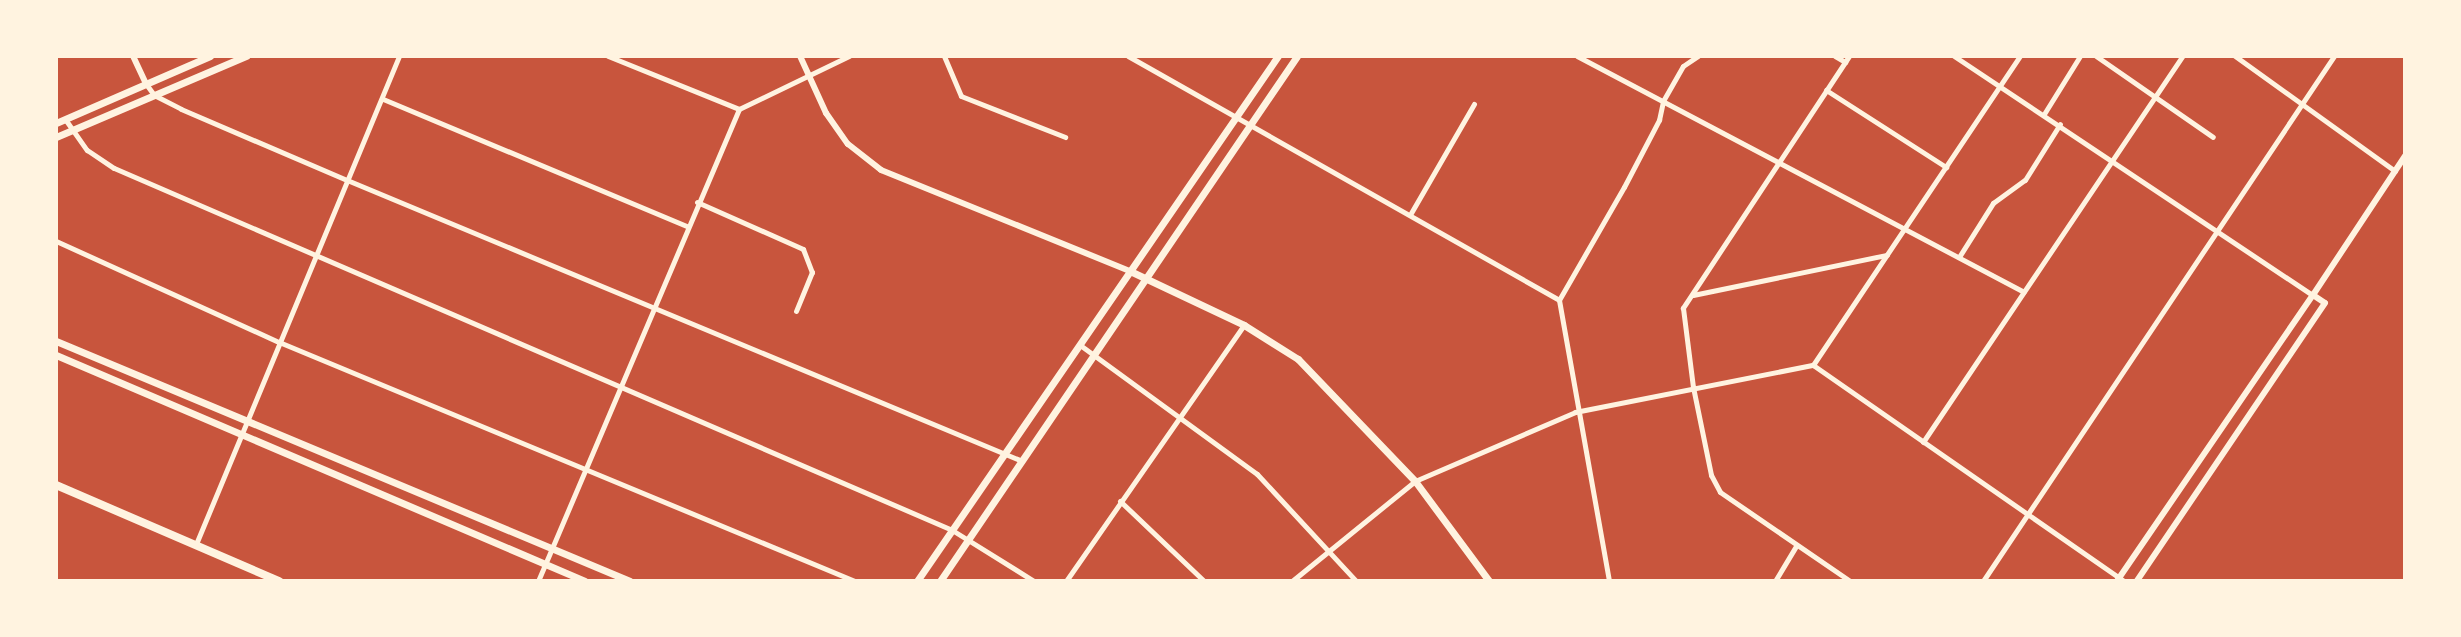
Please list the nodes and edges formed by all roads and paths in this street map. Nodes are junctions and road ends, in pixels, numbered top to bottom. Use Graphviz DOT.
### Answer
graph roads {
  1 [pos="133,56"];
  2 [pos="210,56"];
  3 [pos="246,56"];
  4 [pos="399,56"];
  5 [pos="608,56"];
  6 [pos="800,56"];
  7 [pos="849,56"];
  8 [pos="944,56"];
  9 [pos="1128,56"];
  10 [pos="1278,56"];
  11 [pos="1297,56"];
  12 [pos="1577,56"];
  13 [pos="1698,56"];
  14 [pos="1835,56"];
  15 [pos="1954,56"];
  16 [pos="2020,56"];
  17 [pos="2080,56"];
  18 [pos="2096,56"];
  19 [pos="2182,56"];
  20 [pos="2235,56"];
  21 [pos="2334,56"];
  22 [pos="1847,59"];
  23 [pos="807,74"];
  24 [pos="146,84"];
  25 [pos="2000,85"];
  26 [pos="1826,90"];
  27 [pos="154,95"];
  28 [pos="2155,97"];
  29 [pos="383,99"];
  30 [pos="1663,101"];
  31 [pos="1474,104"];
  32 [pos="2302,104"];
  33 [pos="739,109"];
  34 [pos="2044,114"];
  35 [pos="1236,117"];
  36 [pos="65,119"];
  37 [pos="56,123"];
  38 [pos="2060,124"];
  39 [pos="1250,125"];
  40 [pos="71,131"];
  41 [pos="56,137"];
  42 [pos="1065,137"];
  43 [pos="2213,137"];
  44 [pos="2405,156"];
  45 [pos="2114,158"];
  46 [pos="1778,164"];
  47 [pos="1946,167"];
  48 [pos="2395,171"];
  49 [pos="347,180"];
  50 [pos="697,202"];
  51 [pos="1411,213"];
  52 [pos="687,226"];
  53 [pos="2219,228"];
  54 [pos="1904,229"];
  55 [pos="56,241"];
  56 [pos="1887,255"];
  57 [pos="315,256"];
  58 [pos="1959,257"];
  59 [pos="1130,271"];
  60 [pos="1146,278"];
  61 [pos="2024,292"];
  62 [pos="1692,295"];
  63 [pos="2313,295"];
  64 [pos="1559,300"];
  65 [pos="654,307"];
  66 [pos="796,311"];
  67 [pos="1244,325"];
  68 [pos="56,341"];
  69 [pos="279,342"];
  70 [pos="1080,345"];
  71 [pos="56,355"];
  72 [pos="1093,356"];
  73 [pos="1813,365"];
  74 [pos="1693,387"];
  75 [pos="619,389"];
  76 [pos="1575,412"];
  77 [pos="1181,415"];
  78 [pos="246,422"];
  79 [pos="242,435"];
  80 [pos="1923,442"];
  81 [pos="1005,453"];
  82 [pos="1022,461"];
  83 [pos="585,469"];
  84 [pos="1415,481"];
  85 [pos="56,485"];
  86 [pos="1120,501"];
  87 [pos="2029,512"];
  88 [pos="952,530"];
  89 [pos="969,538"];
  90 [pos="196,544"];
  91 [pos="1796,546"];
  92 [pos="552,547"];
  93 [pos="1331,549"];
  94 [pos="545,565"];
  95 [pos="2120,580"];
  96 [pos="279,581"];
  97 [pos="538,581"];
  98 [pos="585,581"];
  99 [pos="630,581"];
  100 [pos="855,581"];
  101 [pos="917,581"];
  102 [pos="940,581"];
  103 [pos="1034,581"];
  104 [pos="1066,581"];
  105 [pos="1204,581"];
  106 [pos="1292,581"];
  107 [pos="1356,581"];
  108 [pos="1489,581"];
  109 [pos="1609,581"];
  110 [pos="1775,581"];
  111 [pos="1850,581"];
  112 [pos="1983,581"];
  113 [pos="2137,581"];
  1 -- 24 [label="street"];
  2 -- 24 [label="main road"];
  3 -- 27 [label="main road"];
  4 -- 29 [label="street"];
  5 -- 33 [label="street"];
  6 -- 23 [label="street"];
  7 -- 23 [label="street"];
  8 -- 42 [label="street"];
  9 -- 35 [label="street"];
  10 -- 35 [label="main road"];
  11 -- 39 [label="main road"];
  12 -- 30 [label="street"];
  13 -- 30 [label="street"];
  14 -- 22 [label="street"];
  15 -- 25 [label="street"];
  16 -- 25 [label="street"];
  17 -- 34 [label="street"];
  18 -- 28 [label="street"];
  19 -- 28 [label="street"];
  20 -- 32 [label="street"];
  21 -- 32 [label="street"];
  22 -- 26 [label="street"];
  23 -- 33 [label="street"];
  23 -- 59 [label="street"];
  24 -- 27 [label="street"];
  24 -- 36 [label="main road"];
  25 -- 34 [label="street"];
  25 -- 47 [label="street"];
  26 -- 46 [label="street"];
  26 -- 47 [label="street"];
  27 -- 40 [label="main road"];
  27 -- 49 [label="street"];
  28 -- 43 [label="street"];
  28 -- 45 [label="street"];
  29 -- 49 [label="street"];
  29 -- 52 [label="street"];
  30 -- 46 [label="street"];
  30 -- 64 [label="street"];
  31 -- 51 [label="street"];
  32 -- 48 [label="street"];
  32 -- 53 [label="street"];
  33 -- 50 [label="street"];
  34 -- 38 [label="street"];
  35 -- 39 [label="street"];
  35 -- 59 [label="main road"];
  36 -- 37 [label="main road"];
  36 -- 40 [label="street"];
  38 -- 45 [label="street"];
  38 -- 58 [label="street"];
  39 -- 51 [label="street"];
  39 -- 60 [label="main road"];
  40 -- 41 [label="main road"];
  40 -- 57 [label="street"];
  44 -- 48 [label="street"];
  45 -- 53 [label="street"];
  45 -- 61 [label="street"];
  46 -- 54 [label="street"];
  46 -- 62 [label="street"];
  47 -- 54 [label="street"];
  48 -- 63 [label="street"];
  49 -- 57 [label="street"];
  49 -- 65 [label="street"];
  50 -- 52 [label="street"];
  50 -- 66 [label="street"];
  51 -- 64 [label="street"];
  52 -- 65 [label="street"];
  53 -- 63 [label="street"];
  53 -- 87 [label="street"];
  54 -- 56 [label="street"];
  54 -- 58 [label="street"];
  55 -- 69 [label="street"];
  56 -- 62 [label="street"];
  56 -- 73 [label="street"];
  57 -- 69 [label="street"];
  57 -- 75 [label="street"];
  58 -- 61 [label="street"];
  59 -- 60 [label="main road"];
  59 -- 70 [label="main road"];
  60 -- 67 [label="main road"];
  60 -- 72 [label="main road"];
  61 -- 80 [label="street"];
  62 -- 74 [label="street"];
  63 -- 95 [label="street"];
  63 -- 113 [label="street"];
  64 -- 76 [label="street"];
  65 -- 75 [label="street"];
  65 -- 81 [label="street"];
  67 -- 77 [label="street"];
  67 -- 84 [label="main road"];
  68 -- 78 [label="main road"];
  69 -- 78 [label="street"];
  69 -- 83 [label="street"];
  70 -- 72 [label="street"];
  70 -- 81 [label="main road"];
  71 -- 79 [label="main road"];
  72 -- 77 [label="street"];
  72 -- 82 [label="main road"];
  73 -- 74 [label="street"];
  73 -- 80 [label="street"];
  74 -- 76 [label="street"];
  74 -- 91 [label="street"];
  75 -- 83 [label="street"];
  75 -- 88 [label="street"];
  76 -- 84 [label="street"];
  76 -- 109 [label="street"];
  77 -- 86 [label="street"];
  77 -- 93 [label="street"];
  78 -- 79 [label="street"];
  78 -- 92 [label="main road"];
  79 -- 90 [label="street"];
  79 -- 94 [label="main road"];
  80 -- 87 [label="street"];
  81 -- 82 [label="street"];
  81 -- 88 [label="main road"];
  82 -- 89 [label="main road"];
  83 -- 92 [label="street"];
  83 -- 100 [label="street"];
  84 -- 93 [label="street"];
  84 -- 108 [label="main road"];
  85 -- 90 [label="highway"];
  86 -- 104 [label="street"];
  86 -- 105 [label="street"];
  87 -- 95 [label="street"];
  87 -- 112 [label="street"];
  88 -- 89 [label="street"];
  88 -- 101 [label="main road"];
  89 -- 102 [label="main road"];
  89 -- 103 [label="street"];
  90 -- 96 [label="highway"];
  91 -- 110 [label="street"];
  91 -- 111 [label="street"];
  92 -- 94 [label="street"];
  92 -- 99 [label="main road"];
  93 -- 106 [label="street"];
  93 -- 107 [label="street"];
  94 -- 97 [label="street"];
  94 -- 98 [label="main road"];
}
